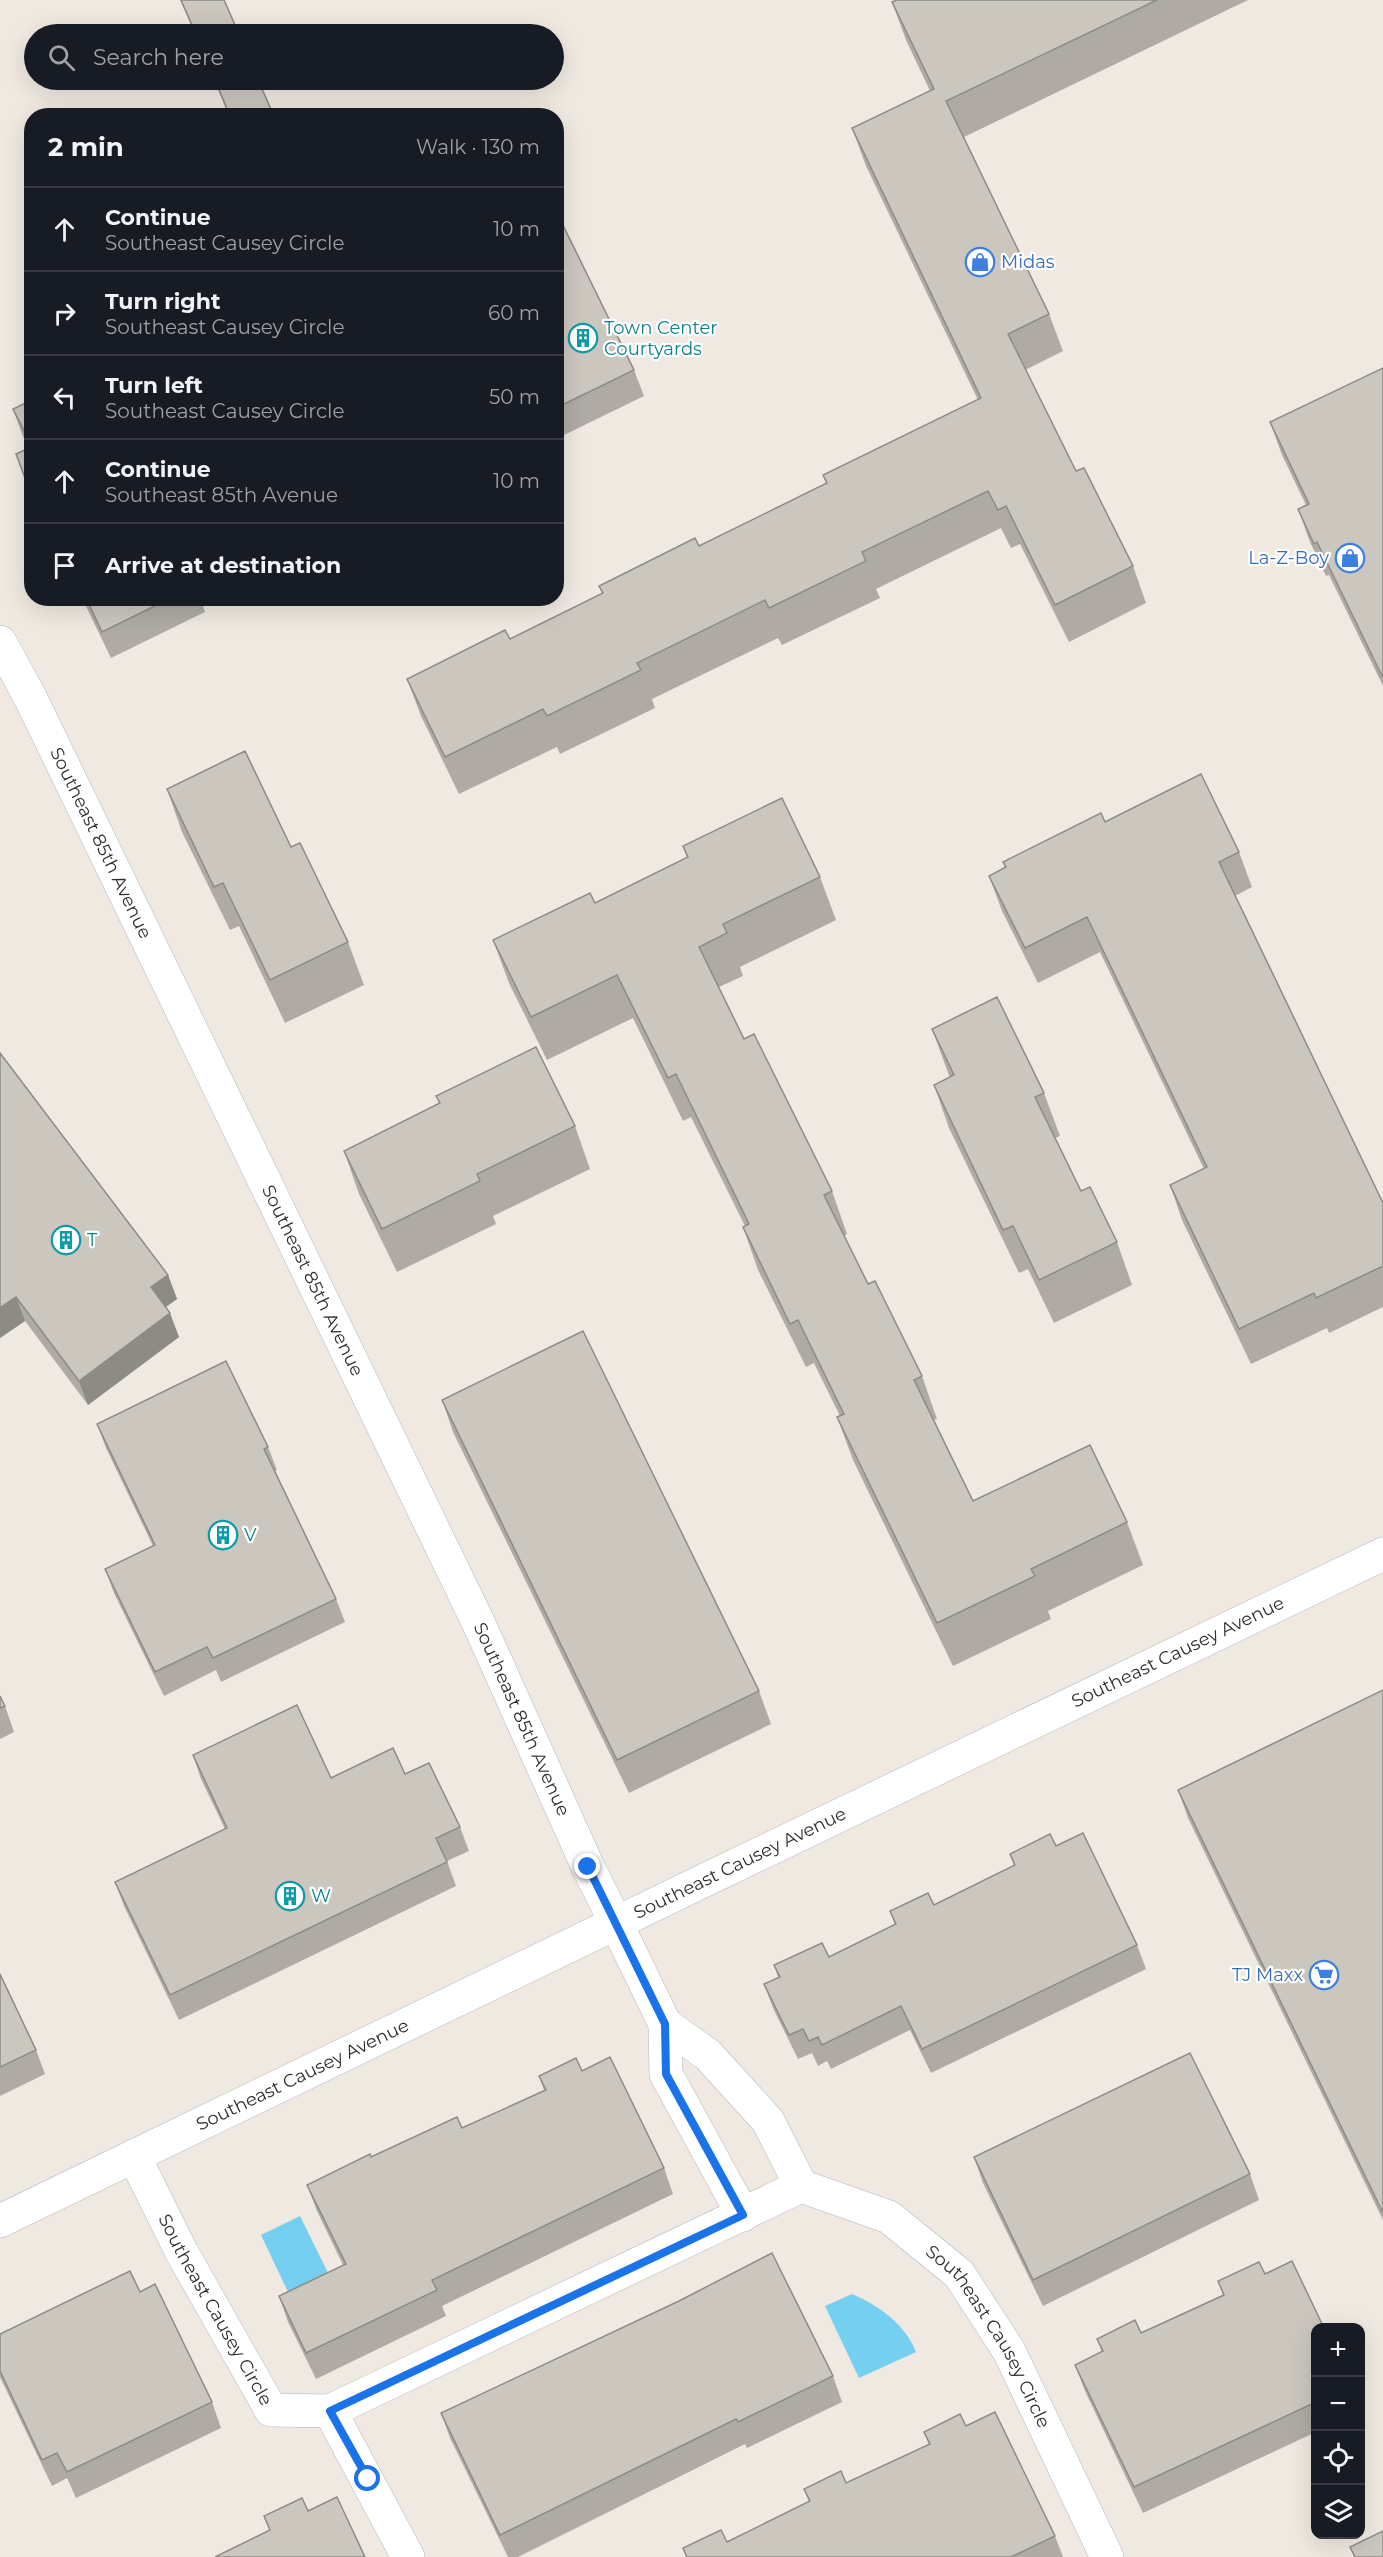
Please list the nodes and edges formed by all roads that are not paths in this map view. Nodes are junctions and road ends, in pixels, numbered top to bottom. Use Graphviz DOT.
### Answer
graph roads {
  1 [pos="0,642"];
  2 [pos="1383,1554"];
  3 [pos="616,1923"];
  4 [pos="665,2024"];
  5 [pos="134,2156"];
  6 [pos="801,2186"];
  7 [pos="743,2215"];
  8 [pos="0,2221"];
  9 [pos="330,2411"];
  10 [pos="408,2557"];
  11 [pos="1107,2557"];
  1 -- 3 [label="street, Southeast 85th Avenue"];
  2 -- 3 [label="street, Southeast Causey Avenue"];
  3 -- 4 [label="street"];
  3 -- 5 [label="street, Southeast Causey Avenue"];
  4 -- 6 [label="street"];
  4 -- 7 [label="street"];
  5 -- 8 [label="street, Southeast Causey Avenue"];
  5 -- 9 [label="street, Southeast Causey Circle"];
  6 -- 7 [label="street, Southeast Causey Circle"];
  6 -- 11 [label="street, Southeast Causey Circle"];
  7 -- 9 [label="street, Southeast Causey Circle"];
  9 -- 10 [label="street"];
}
